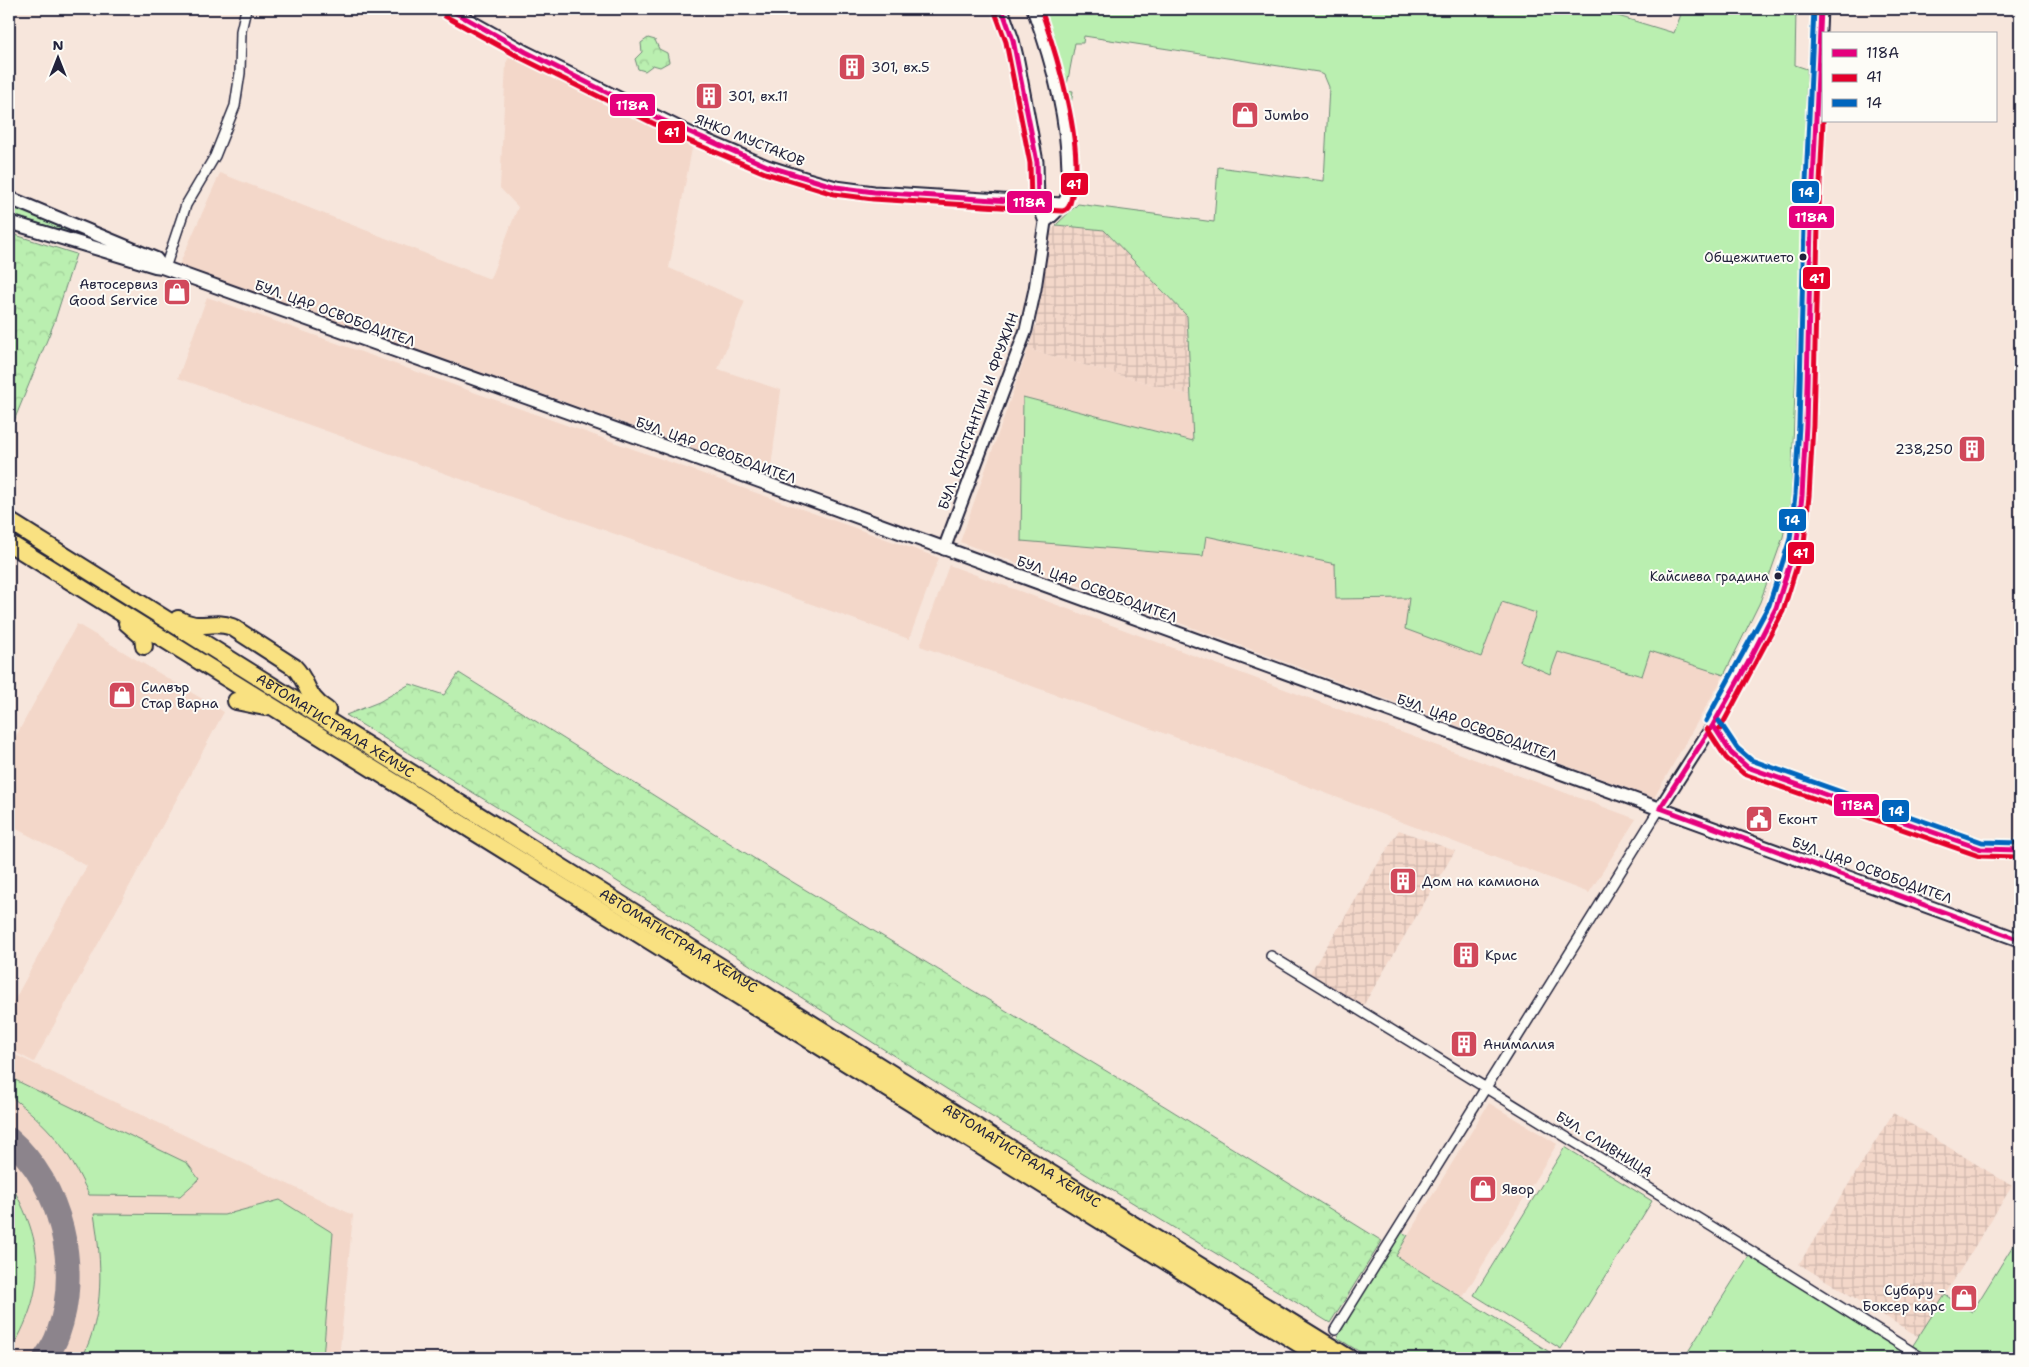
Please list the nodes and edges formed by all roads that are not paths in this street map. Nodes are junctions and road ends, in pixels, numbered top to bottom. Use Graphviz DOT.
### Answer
graph roads {
  1 [pos="246,9"];
  2 [pos="449,9"];
  3 [pos="1002,9"];
  4 [pos="1033,9"];
  5 [pos="1821,9"];
  6 [pos="9,198"];
  7 [pos="1038,204"];
  8 [pos="1062,204"];
  9 [pos="9,222"];
  10 [pos="1044,222"];
  11 [pos="164,267"];
  12 [pos="9,521"];
  13 [pos="9,543"];
  14 [pos="944,550"];
  15 [pos="99,577"];
  16 [pos="93,594"];
  17 [pos="144,646"];
  18 [pos="236,701"];
  19 [pos="281,711"];
  20 [pos="1713,725"];
  21 [pos="426,782"];
  22 [pos="1660,808"];
  23 [pos="2020,850"];
  24 [pos="2020,940"];
  25 [pos="1271,956"];
  26 [pos="1487,1088"];
  27 [pos="1335,1330"];
  28 [pos="1322,1358"];
  29 [pos="1349,1358"];
  30 [pos="1922,1358"];
  1 -- 11 [label="street"];
  2 -- 7 [label="street, ЯНКО МУСТАКОВ"];
  3 -- 7 [label="street, БУЛ. КОНСТАНТИН И ФРУЖИН"];
  4 -- 8 [label="street"];
  5 -- 20 [label="street"];
  6 -- 11 [label="main road, БУЛ. ЦАР ОСВОБОДИТЕЛ"];
  7 -- 8 [label="street, ЯНКО МУСТАКОВ"];
  7 -- 10 [label="street, БУЛ. КОНСТАНТИН И ФРУЖИН"];
  8 -- 10 [label="street"];
  9 -- 11 [label="main road, БУЛ. ЦАР ОСВОБОДИТЕЛ"];
  10 -- 14 [label="street, БУЛ. КОНСТАНТИН И ФРУЖИН"];
  11 -- 14 [label="main road, БУЛ. ЦАР ОСВОБОДИТЕЛ"];
  12 -- 15 [label="highway, АВТОМАГИСТРАЛА ХЕМУС"];
  13 -- 16 [label="highway, АВТОМАГИСТРАЛА ХЕМУС"];
  14 -- 22 [label="main road, БУЛ. ЦАР ОСВОБОДИТЕЛ"];
  15 -- 21 [label="highway, АВТОМАГИСТРАЛА ХЕМУС"];
  15 -- 21 [label="highway"];
  16 -- 17 [label="highway"];
  16 -- 19 [label="highway, АВТОМАГИСТРАЛА ХЕМУС"];
  18 -- 19 [label="highway"];
  19 -- 28 [label="highway, АВТОМАГИСТРАЛА ХЕМУС"];
  20 -- 22 [label="street"];
  20 -- 23 [label="street"];
  21 -- 29 [label="highway, АВТОМАГИСТРАЛА ХЕМУС"];
  22 -- 24 [label="main road, БУЛ. ЦАР ОСВОБОДИТЕЛ"];
  22 -- 26 [label="street"];
  25 -- 26 [label="street, БУЛ. СЛИВНИЦА"];
  26 -- 27 [label="street"];
  26 -- 30 [label="street, БУЛ. СЛИВНИЦА"];
}
